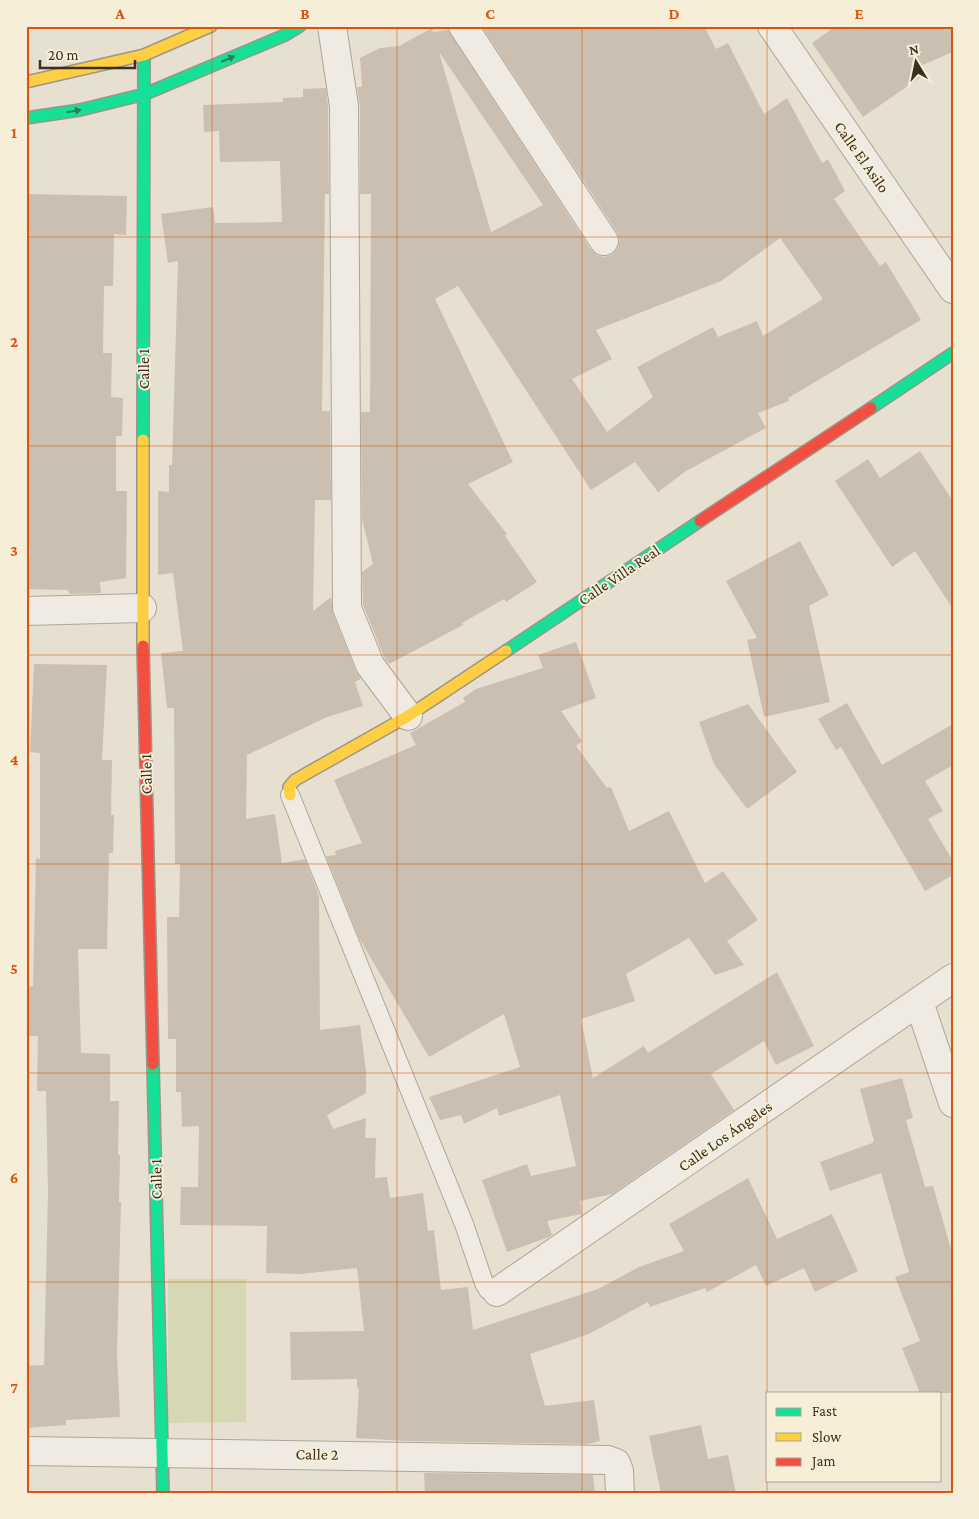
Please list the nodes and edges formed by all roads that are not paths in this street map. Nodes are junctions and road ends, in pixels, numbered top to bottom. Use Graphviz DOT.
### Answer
graph roads {
  1 [pos="211,26"];
  2 [pos="300,26"];
  3 [pos="332,26"];
  4 [pos="463,26"];
  5 [pos="772,26"];
  6 [pos="144,55"];
  7 [pos="26,82"];
  8 [pos="144,94"];
  9 [pos="26,118"];
  10 [pos="604,241"];
  11 [pos="953,288"];
  12 [pos="953,353"];
  13 [pos="142,608"];
  14 [pos="26,611"];
  15 [pos="408,716"];
  16 [pos="290,795"];
  17 [pos="953,978"];
  18 [pos="919,1002"];
  19 [pos="953,1103"];
  20 [pos="497,1292"];
  21 [pos="26,1451"];
  22 [pos="163,1452"];
  23 [pos="163,1493"];
  24 [pos="620,1493"];
  1 -- 6 [label="street"];
  8 -- 2 [label="street, one-way"];
  3 -- 15 [label="street"];
  4 -- 10 [label="street"];
  5 -- 11 [label="street, Calle El Asilo"];
  6 -- 7 [label="street"];
  6 -- 8 [label="street, Calle 1"];
  9 -- 8 [label="street, one-way"];
  8 -- 13 [label="street, Calle 1"];
  12 -- 15 [label="street, Calle Villa Real"];
  13 -- 14 [label="street"];
  13 -- 22 [label="street, Calle 1"];
  15 -- 16 [label="street, Calle Villa Real"];
  16 -- 20 [label="lane"];
  17 -- 18 [label="street, Calle Los Ángeles"];
  18 -- 19 [label="street"];
  18 -- 20 [label="street, Calle Los Ángeles"];
  21 -- 22 [label="street, Calle 2"];
  22 -- 23 [label="street, Calle 1"];
  22 -- 24 [label="street, Calle 2"];
}
